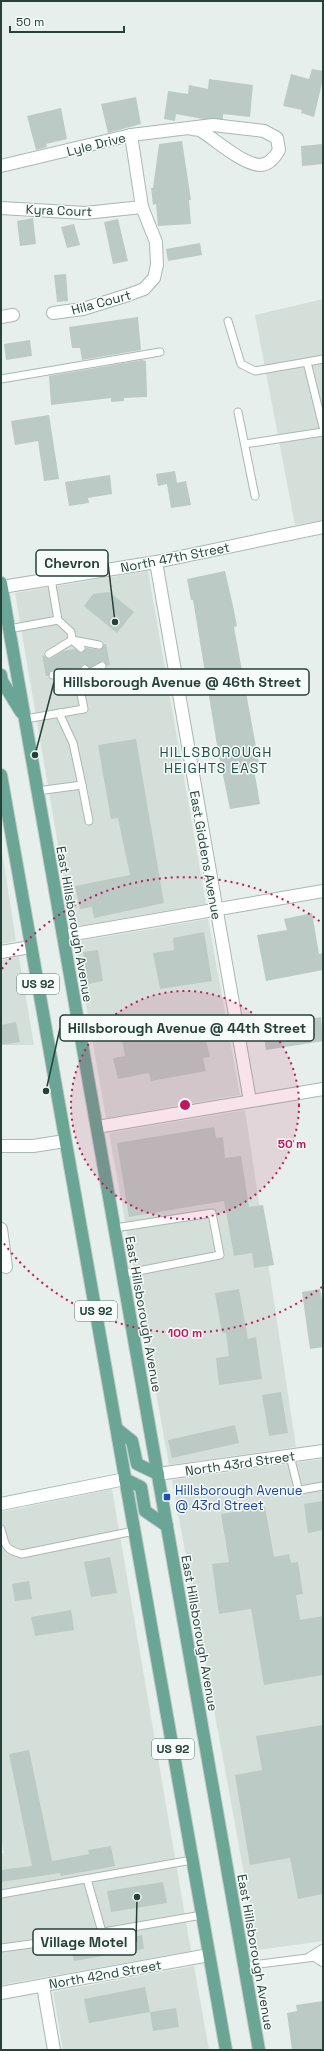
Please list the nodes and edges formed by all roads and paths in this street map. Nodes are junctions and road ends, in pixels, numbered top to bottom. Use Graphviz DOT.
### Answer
graph roads {
  1 [pos="192,129"];
  2 [pos="131,135"];
  3 [pos="1,166"];
  4 [pos="142,207"];
  5 [pos="1,208"];
  6 [pos="53,313"];
  7 [pos="228,321"];
  8 [pos="160,352"];
  9 [pos="323,359"];
  10 [pos="307,362"];
  11 [pos="1,379"];
  12 [pos="238,412"];
  13 [pos="323,428"];
  14 [pos="323,432"];
  15 [pos="245,444"];
  16 [pos="255,496"];
  17 [pos="323,528"];
  18 [pos="156,562"];
  19 [pos="51,579"];
  20 [pos="1,586"];
  21 [pos="58,620"];
  22 [pos="9,629"];
  23 [pos="72,640"];
  24 [pos="99,645"];
  25 [pos="82,648"];
  26 [pos="66,651"];
  27 [pos="49,654"];
  28 [pos="102,666"];
  29 [pos="85,669"];
  30 [pos="70,672"];
  31 [pos="1,675"];
  32 [pos="53,675"];
  33 [pos="78,679"];
  34 [pos="60,713"];
  35 [pos="25,719"];
  36 [pos="1,775"];
  37 [pos="82,785"];
  38 [pos="37,791"];
  39 [pos="89,822"];
  40 [pos="323,892"];
  41 [pos="216,910"];
  42 [pos="62,936"];
  43 [pos="31,947"];
  44 [pos="1,952"];
  45 [pos="323,1088"];
  46 [pos="250,1101"];
  47 [pos="97,1127"];
  48 [pos="66,1141"];
  49 [pos="1,1146"];
  50 [pos="115,1228"];
  51 [pos="1,1229"];
  52 [pos="6,1266"];
  53 [pos="123,1274"];
  54 [pos="117,1430"];
  55 [pos="323,1451"];
  56 [pos="290,1456"];
  57 [pos="158,1474"];
  58 [pos="125,1479"];
  59 [pos="323,1486"];
  60 [pos="1,1504"];
  61 [pos="167,1526"];
  62 [pos="1,1529"];
  63 [pos="134,1531"];
  64 [pos="192,1860"];
  65 [pos="87,1879"];
  66 [pos="1,1894"];
  67 [pos="202,1915"];
  68 [pos="102,1932"];
  69 [pos="1,1948"];
  70 [pos="323,1948"];
  71 [pos="209,1956"];
  72 [pos="323,1956"];
  73 [pos="310,1957"];
  74 [pos="323,1962"];
  75 [pos="244,1966"];
  76 [pos="43,1986"];
  77 [pos="1,1993"];
  78 [pos="54,2050"];
  79 [pos="226,2050"];
  80 [pos="259,2050"];
  1 -- 1 [label="street, Lyle Drive"];
  1 -- 2 [label="street, Lyle Drive"];
  2 -- 3 [label="street, Lyle Drive"];
  2 -- 4 [label="street"];
  4 -- 5 [label="street, Kyra Court"];
  4 -- 6 [label="street, Hila Court"];
  7 -- 10 [label="lane"];
  8 -- 11 [label="lane"];
  9 -- 10 [label="lane"];
  10 -- 13 [label="lane"];
  12 -- 15 [label="lane"];
  14 -- 15 [label="lane"];
  15 -- 16 [label="lane"];
  17 -- 18 [label="street, North 47th Street"];
  18 -- 19 [label="street, North 47th Street"];
  18 -- 41 [label="street, East Giddens Avenue"];
  19 -- 20 [label="street, North 47th Street"];
  19 -- 21 [label="lane"];
  20 -- 22 [label="main road, East Hillsborough Avenue / US 92"];
  21 -- 22 [label="lane"];
  21 -- 23 [label="lane"];
  22 -- 35 [label="main road, East Hillsborough Avenue / US 92"];
  23 -- 24 [label="lane"];
  23 -- 25 [label="lane"];
  23 -- 26 [label="lane"];
  23 -- 27 [label="lane"];
  28 -- 33 [label="lane"];
  29 -- 33 [label="lane"];
  30 -- 33 [label="lane"];
  31 -- 35 [label="main road"];
  32 -- 33 [label="lane"];
  33 -- 34 [label="lane"];
  34 -- 35 [label="lane"];
  34 -- 37 [label="lane"];
  35 -- 38 [label="main road, East Hillsborough Avenue / US 92"];
  36 -- 43 [label="main road, US 92"];
  37 -- 38 [label="lane"];
  37 -- 39 [label="lane"];
  38 -- 42 [label="main road, East Hillsborough Avenue / US 92"];
  40 -- 41 [label="street"];
  41 -- 42 [label="street"];
  41 -- 46 [label="street, East Giddens Avenue"];
  42 -- 47 [label="main road, East Hillsborough Avenue / US 92"];
  43 -- 44 [label="street"];
  43 -- 48 [label="main road, US 92"];
  45 -- 46 [label="street"];
  46 -- 47 [label="street"];
  47 -- 50 [label="main road, East Hillsborough Avenue / US 92"];
  48 -- 49 [label="street"];
  48 -- 54 [label="main road, US 92"];
  50 -- 53 [label="main road, East Hillsborough Avenue / US 92"];
  50 -- 53 [label="lane"];
  51 -- 52 [label="street"];
  53 -- 57 [label="main road, East Hillsborough Avenue / US 92"];
  54 -- 57 [label="main road"];
  54 -- 58 [label="main road, US 92"];
  55 -- 56 [label="street, North 43rd Street"];
  56 -- 57 [label="street, North 43rd Street"];
  56 -- 59 [label="lane"];
  57 -- 61 [label="main road, East Hillsborough Avenue / US 92"];
  58 -- 60 [label="street"];
  58 -- 61 [label="main road"];
  58 -- 63 [label="main road, US 92"];
  61 -- 75 [label="main road, East Hillsborough Avenue / US 92"];
  62 -- 63 [label="lane"];
  63 -- 64 [label="main road, US 92"];
  64 -- 65 [label="lane"];
  64 -- 67 [label="main road, US 92"];
  65 -- 66 [label="lane"];
  65 -- 68 [label="lane"];
  67 -- 68 [label="lane"];
  67 -- 71 [label="main road, US 92"];
  68 -- 69 [label="lane"];
  70 -- 73 [label="lane"];
  71 -- 76 [label="street, North 42nd Street"];
  71 -- 79 [label="main road, US 92"];
  72 -- 73 [label="lane"];
  73 -- 74 [label="lane"];
  73 -- 75 [label="lane"];
  75 -- 80 [label="main road, East Hillsborough Avenue / US 92"];
  76 -- 77 [label="street, North 42nd Street"];
  76 -- 78 [label="street"];
}
